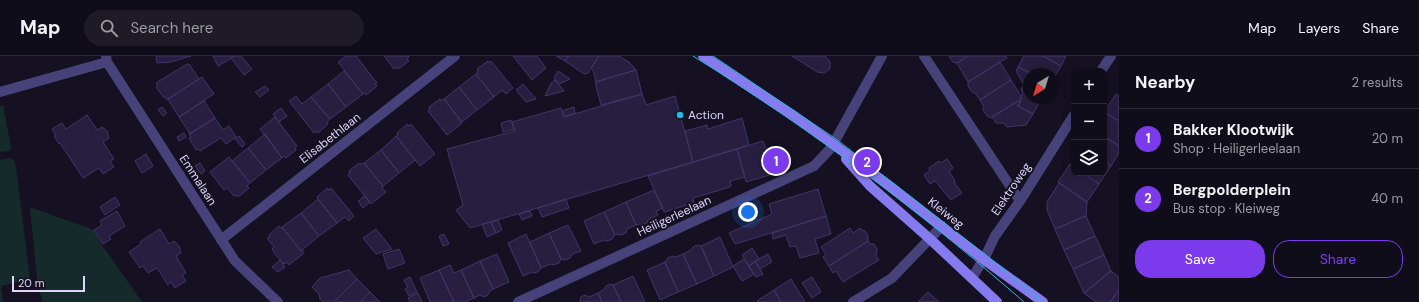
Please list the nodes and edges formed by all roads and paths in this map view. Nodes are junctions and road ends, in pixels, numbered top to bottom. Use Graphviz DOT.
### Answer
graph roads {
  1 [pos="455,56"];
  2 [pos="703,56"];
  3 [pos="882,56"];
  4 [pos="924,56"];
  5 [pos="1111,56"];
  6 [pos="106,59"];
  7 [pos="1103,68"];
  8 [pos="0,92"];
  9 [pos="1071,120"];
  10 [pos="833,144"];
  11 [pos="1020,201"];
  12 [pos="942,226"];
  13 [pos="930,239"];
  14 [pos="222,240"];
  15 [pos="983,259"];
  16 [pos="972,278"];
  17 [pos="278,302"];
  18 [pos="518,302"];
  19 [pos="853,302"];
  20 [pos="998,302"];
  21 [pos="1044,302"];
  1 -- 14 [label="street, Elisabethlaan"];
  2 -- 10 [label="street, Kleiweg"];
  3 -- 10 [label="street, Heiligerleelaan"];
  4 -- 11 [label="street"];
  5 -- 7 [label="street"];
  6 -- 8 [label="street"];
  6 -- 14 [label="street, Emmalaan"];
  9 -- 11 [label="street, Elektroweg"];
  10 -- 12 [label="street, Kleiweg"];
  10 -- 13 [label="street, Kleiweg"];
  10 -- 18 [label="street, Heiligerleelaan"];
  11 -- 15 [label="street, Elektroweg"];
  12 -- 13 [label="street"];
  12 -- 15 [label="street, Kleiweg"];
  13 -- 16 [label="street, Kleiweg"];
  13 -- 19 [label="street"];
  14 -- 17 [label="street, Emmalaan"];
  15 -- 16 [label="street, Elektroweg"];
  15 -- 21 [label="street, Kleiweg"];
  16 -- 20 [label="street, Kleiweg"];
}
